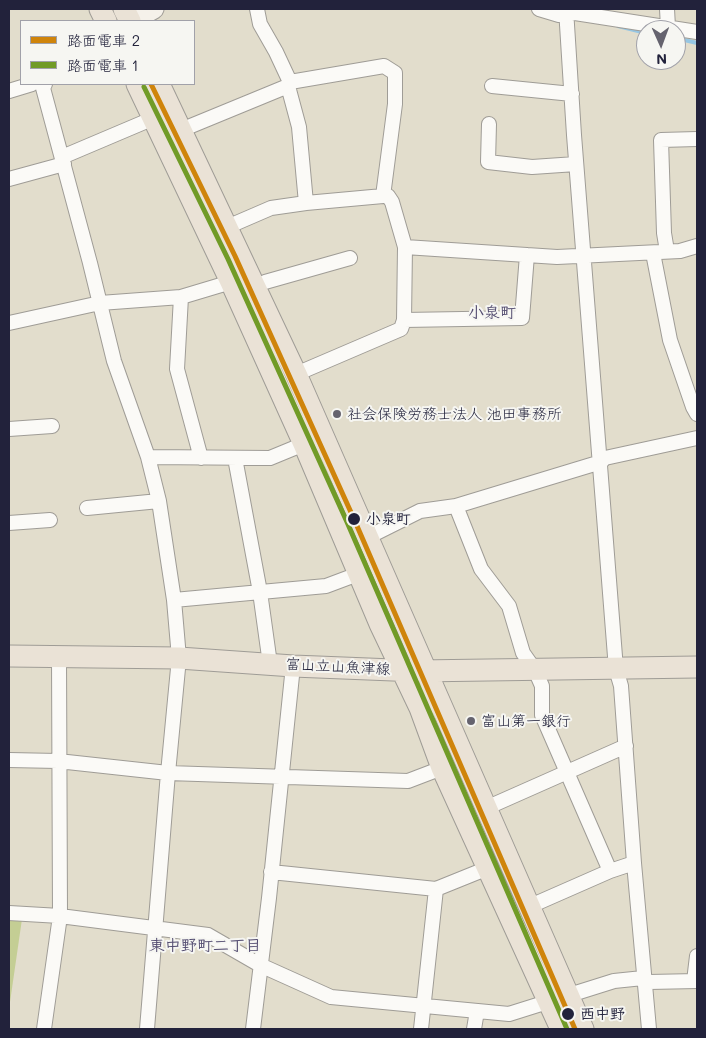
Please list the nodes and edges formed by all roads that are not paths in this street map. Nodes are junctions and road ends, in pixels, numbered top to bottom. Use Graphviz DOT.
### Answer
graph roads {
  1 [pos="154,9"];
  2 [pos="257,9"];
  3 [pos="539,9"];
  4 [pos="566,12"];
  5 [pos="137,20"];
  6 [pos="636,22"];
  7 [pos="289,84"];
  8 [pos="28,85"];
  9 [pos="44,85"];
  10 [pos="138,85"];
  11 [pos="160,85"];
  12 [pos="492,86"];
  13 [pos="9,90"];
  14 [pos="572,94"];
  15 [pos="154,118"];
  16 [pos="489,124"];
  17 [pos="181,130"];
  18 [pos="697,139"];
  19 [pos="63,161"];
  20 [pos="576,164"];
  21 [pos="9,179"];
  22 [pos="383,196"];
  23 [pos="306,203"];
  24 [pos="227,227"];
  25 [pos="697,246"];
  26 [pos="405,247"];
  27 [pos="660,252"];
  28 [pos="526,255"];
  29 [pos="583,256"];
  30 [pos="350,258"];
  31 [pos="231,282"];
  32 [pos="265,282"];
  33 [pos="181,296"];
  34 [pos="100,303"];
  35 [pos="404,320"];
  36 [pos="9,323"];
  37 [pos="296,374"];
  38 [pos="697,414"];
  39 [pos="52,426"];
  40 [pos="9,429"];
  41 [pos="697,438"];
  42 [pos="304,444"];
  43 [pos="148,457"];
  44 [pos="200,458"];
  45 [pos="235,458"];
  46 [pos="601,462"];
  47 [pos="160,501"];
  48 [pos="456,506"];
  49 [pos="86,508"];
  50 [pos="50,520"];
  51 [pos="9,523"];
  52 [pos="368,537"];
  53 [pos="358,574"];
  54 [pos="260,592"];
  55 [pos="174,600"];
  56 [pos="9,656"];
  57 [pos="59,657"];
  58 [pos="179,658"];
  59 [pos="270,664"];
  60 [pos="292,666"];
  61 [pos="697,667"];
  62 [pos="616,669"];
  63 [pos="401,670"];
  64 [pos="535,670"];
  65 [pos="427,671"];
  66 [pos="626,746"];
  67 [pos="9,760"];
  68 [pos="58,761"];
  69 [pos="442,768"];
  70 [pos="168,773"];
  71 [pos="567,773"];
  72 [pos="281,777"];
  73 [pos="486,808"];
  74 [pos="634,863"];
  75 [pos="488,868"];
  76 [pos="610,871"];
  77 [pos="271,872"];
  78 [pos="436,889"];
  79 [pos="528,907"];
  80 [pos="9,913"];
  81 [pos="60,916"];
  82 [pos="155,929"];
  83 [pos="697,956"];
  84 [pos="260,965"];
  85 [pos="643,978"];
  86 [pos="696,981"];
  87 [pos="559,999"];
  88 [pos="424,1005"];
  89 [pos="477,1011"];
  90 [pos="44,1029"];
  91 [pos="147,1029"];
  92 [pos="253,1029"];
  93 [pos="420,1029"];
  94 [pos="474,1029"];
  95 [pos="561,1029"];
  96 [pos="583,1029"];
  97 [pos="649,1029"];
  1 -- 5 [label="main road"];
  2 -- 7 [label="street"];
  3 -- 4 [label="street"];
  4 -- 6 [label="street"];
  4 -- 14 [label="street"];
  7 -- 17 [label="street"];
  7 -- 22 [label="street"];
  7 -- 23 [label="street"];
  8 -- 13 [label="street"];
  9 -- 19 [label="street"];
  10 -- 15 [label="main road"];
  11 -- 17 [label="main road"];
  12 -- 14 [label="street"];
  14 -- 20 [label="street"];
  15 -- 19 [label="street"];
  15 -- 31 [label="main road"];
  16 -- 20 [label="street"];
  17 -- 24 [label="main road"];
  18 -- 27 [label="street"];
  19 -- 21 [label="street"];
  19 -- 34 [label="street"];
  20 -- 29 [label="street"];
  22 -- 23 [label="street"];
  22 -- 26 [label="street"];
  23 -- 24 [label="street"];
  24 -- 37 [label="main road"];
  25 -- 27 [label="street"];
  26 -- 28 [label="street"];
  26 -- 35 [label="street"];
  27 -- 29 [label="street"];
  27 -- 38 [label="street"];
  28 -- 29 [label="street"];
  28 -- 35 [label="street"];
  29 -- 46 [label="street"];
  30 -- 32 [label="street"];
  31 -- 33 [label="street"];
  31 -- 42 [label="main road"];
  33 -- 34 [label="street"];
  33 -- 44 [label="street"];
  34 -- 36 [label="street"];
  34 -- 43 [label="street"];
  35 -- 37 [label="street"];
  37 -- 52 [label="main road"];
  39 -- 40 [label="street"];
  41 -- 46 [label="street"];
  42 -- 45 [label="street"];
  42 -- 53 [label="main road"];
  43 -- 44 [label="street"];
  43 -- 47 [label="street"];
  44 -- 45 [label="street"];
  45 -- 54 [label="street"];
  46 -- 48 [label="street"];
  46 -- 62 [label="street"];
  47 -- 49 [label="street"];
  47 -- 55 [label="street"];
  48 -- 52 [label="street"];
  48 -- 64 [label="street"];
  50 -- 51 [label="street"];
  52 -- 65 [label="main road"];
  53 -- 54 [label="street"];
  53 -- 63 [label="main road"];
  54 -- 55 [label="street"];
  54 -- 59 [label="street"];
  55 -- 58 [label="street"];
  56 -- 57 [label="main road, 富山立山魚津線"];
  57 -- 58 [label="main road, 富山立山魚津線"];
  57 -- 68 [label="street"];
  58 -- 59 [label="main road, 富山立山魚津線"];
  58 -- 70 [label="street"];
  59 -- 60 [label="main road, 富山立山魚津線"];
  60 -- 63 [label="main road, 富山立山魚津線"];
  60 -- 72 [label="street"];
  61 -- 62 [label="main road, 富山立山魚津線"];
  62 -- 64 [label="main road, 富山立山魚津線"];
  62 -- 66 [label="street"];
  63 -- 65 [label="main road, 富山立山魚津線"];
  63 -- 69 [label="main road"];
  64 -- 65 [label="main road, 富山立山魚津線"];
  64 -- 71 [label="street"];
  65 -- 73 [label="main road"];
  66 -- 71 [label="street"];
  66 -- 74 [label="street"];
  67 -- 68 [label="street"];
  68 -- 70 [label="street"];
  68 -- 81 [label="street"];
  69 -- 72 [label="street"];
  69 -- 75 [label="main road"];
  70 -- 72 [label="street"];
  70 -- 82 [label="street"];
  71 -- 73 [label="street"];
  71 -- 76 [label="street"];
  72 -- 77 [label="street"];
  73 -- 79 [label="main road"];
  74 -- 76 [label="street"];
  74 -- 85 [label="street"];
  75 -- 78 [label="street"];
  75 -- 87 [label="main road"];
  76 -- 79 [label="street"];
  77 -- 78 [label="street"];
  77 -- 84 [label="street"];
  78 -- 88 [label="street"];
  79 -- 87 [label="main road"];
  80 -- 81 [label="street"];
  81 -- 82 [label="street"];
  81 -- 90 [label="street"];
  82 -- 84 [label="street"];
  82 -- 91 [label="street"];
  83 -- 86 [label="street"];
  84 -- 88 [label="street"];
  84 -- 92 [label="street"];
  85 -- 86 [label="street"];
  85 -- 87 [label="street"];
  85 -- 97 [label="street"];
  87 -- 89 [label="street"];
  87 -- 95 [label="main road"];
  87 -- 96 [label="main road"];
  88 -- 89 [label="street"];
  88 -- 93 [label="street"];
  89 -- 94 [label="street"];
}
